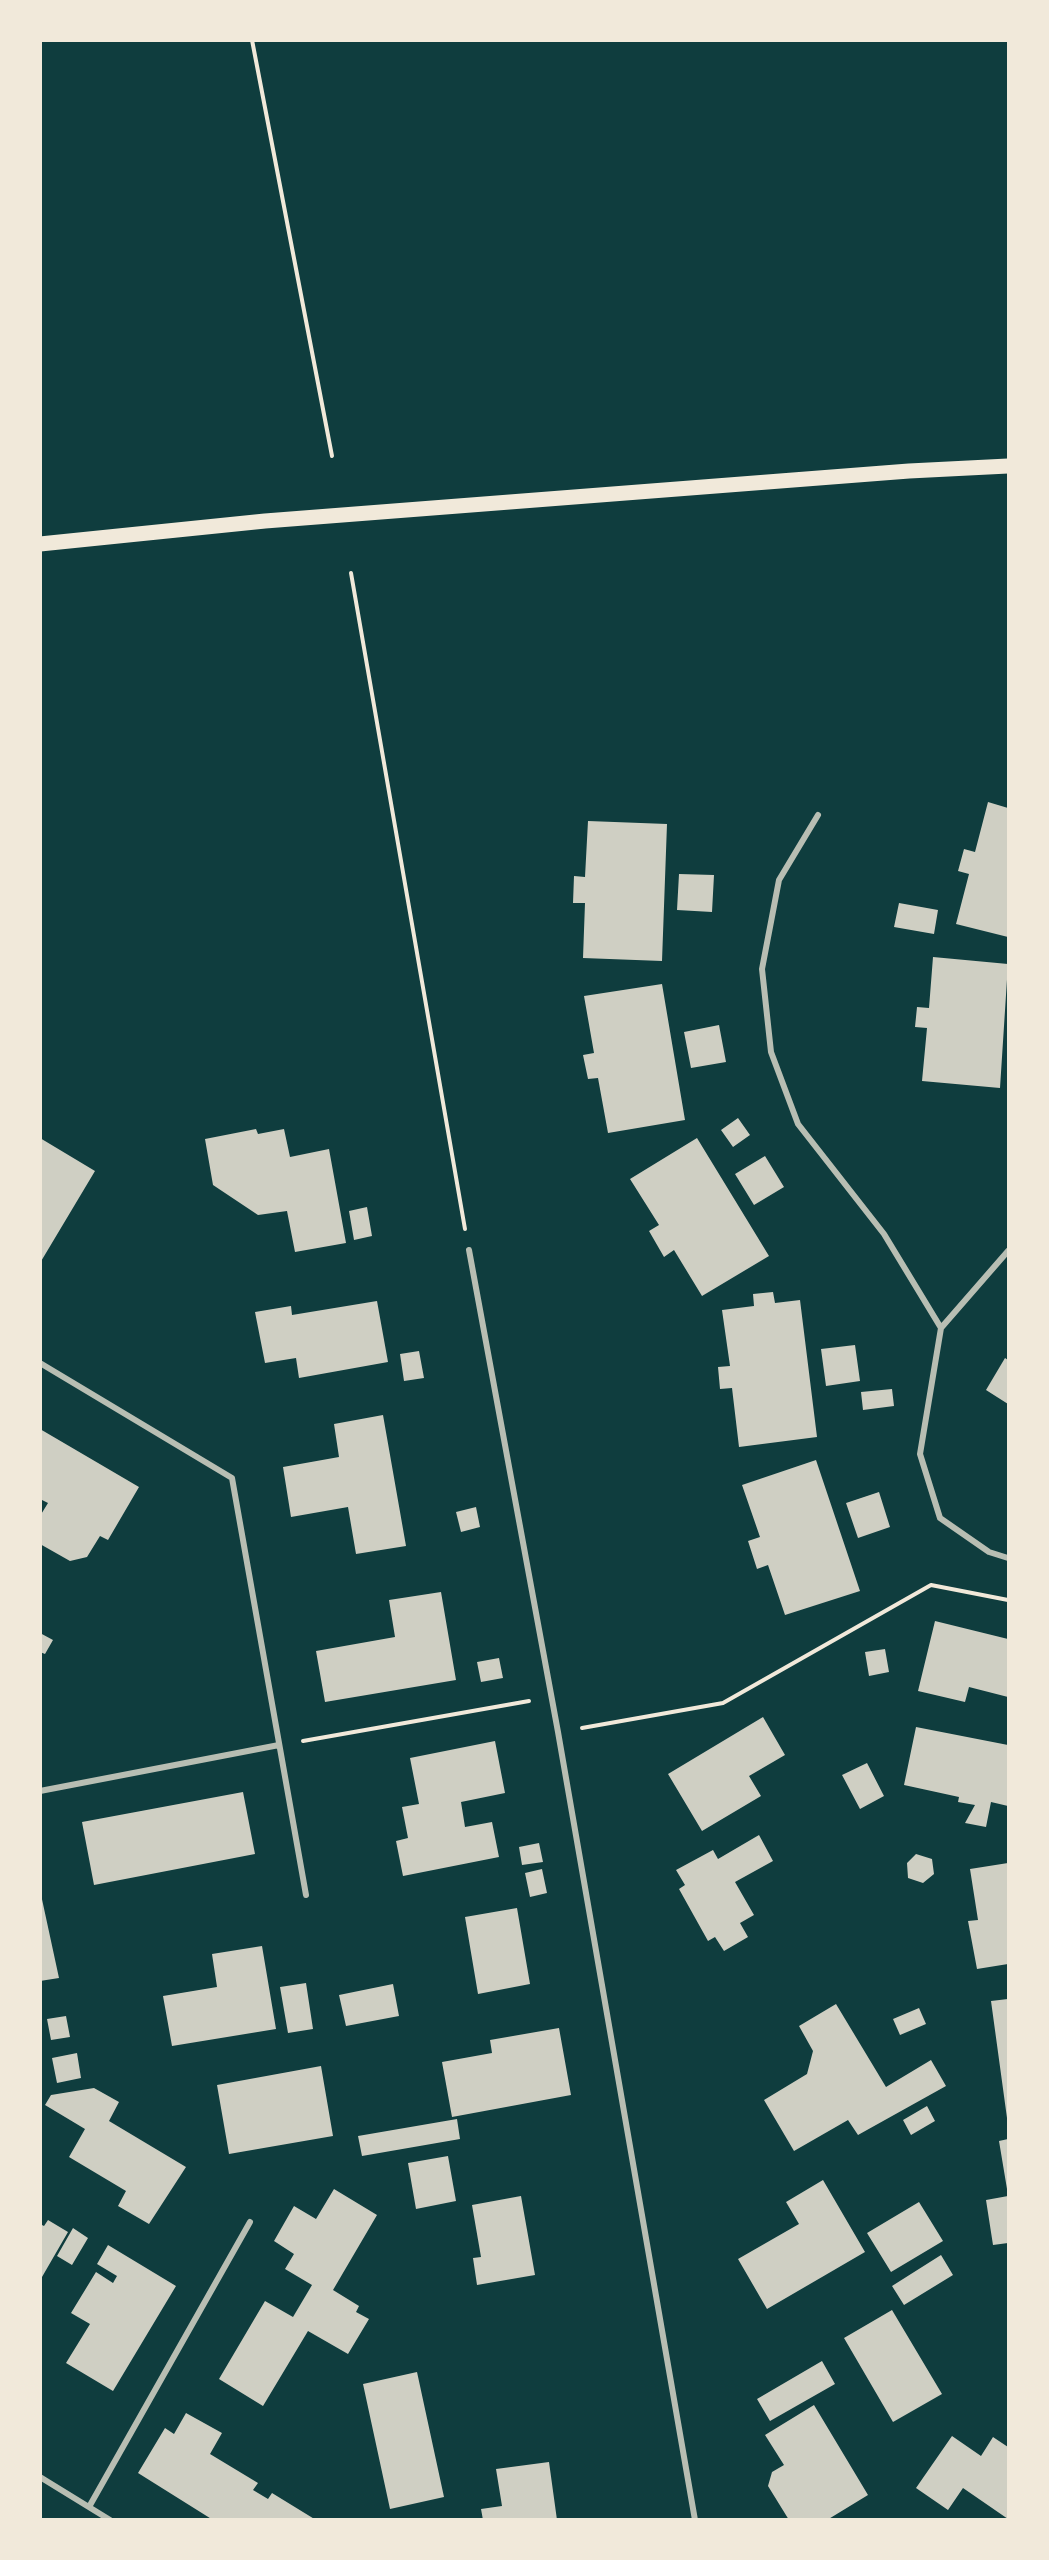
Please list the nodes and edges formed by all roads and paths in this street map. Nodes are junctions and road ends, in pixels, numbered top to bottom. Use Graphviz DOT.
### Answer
graph roads {
  1 [pos="252,40"];
  2 [pos="333,456"];
  3 [pos="1008,466"];
  4 [pos="40,544"];
  5 [pos="351,573"];
  6 [pos="818,815"];
  7 [pos="469,1250"];
  8 [pos="1008,1251"];
  9 [pos="941,1328"];
  10 [pos="40,1363"];
  11 [pos="1008,1558"];
  12 [pos="1008,1600"];
  13 [pos="550,1697"];
  14 [pos="558,1732"];
  15 [pos="279,1745"];
  16 [pos="40,1791"];
  17 [pos="306,1895"];
  18 [pos="250,2222"];
  19 [pos="40,2477"];
  20 [pos="89,2507"];
  21 [pos="110,2520"];
  22 [pos="695,2520"];
  1 -- 2 [label="path"];
  3 -- 4 [label="main road"];
  5 -- 7 [label="path"];
  6 -- 9 [label="street"];
  7 -- 13 [label="street"];
  8 -- 9 [label="street"];
  9 -- 11 [label="street"];
  10 -- 15 [label="street"];
  12 -- 14 [label="path"];
  13 -- 14 [label="street"];
  13 -- 15 [label="path"];
  14 -- 22 [label="street"];
  15 -- 16 [label="street"];
  15 -- 17 [label="street"];
  18 -- 20 [label="street"];
  19 -- 20 [label="street"];
  20 -- 21 [label="street"];
}
